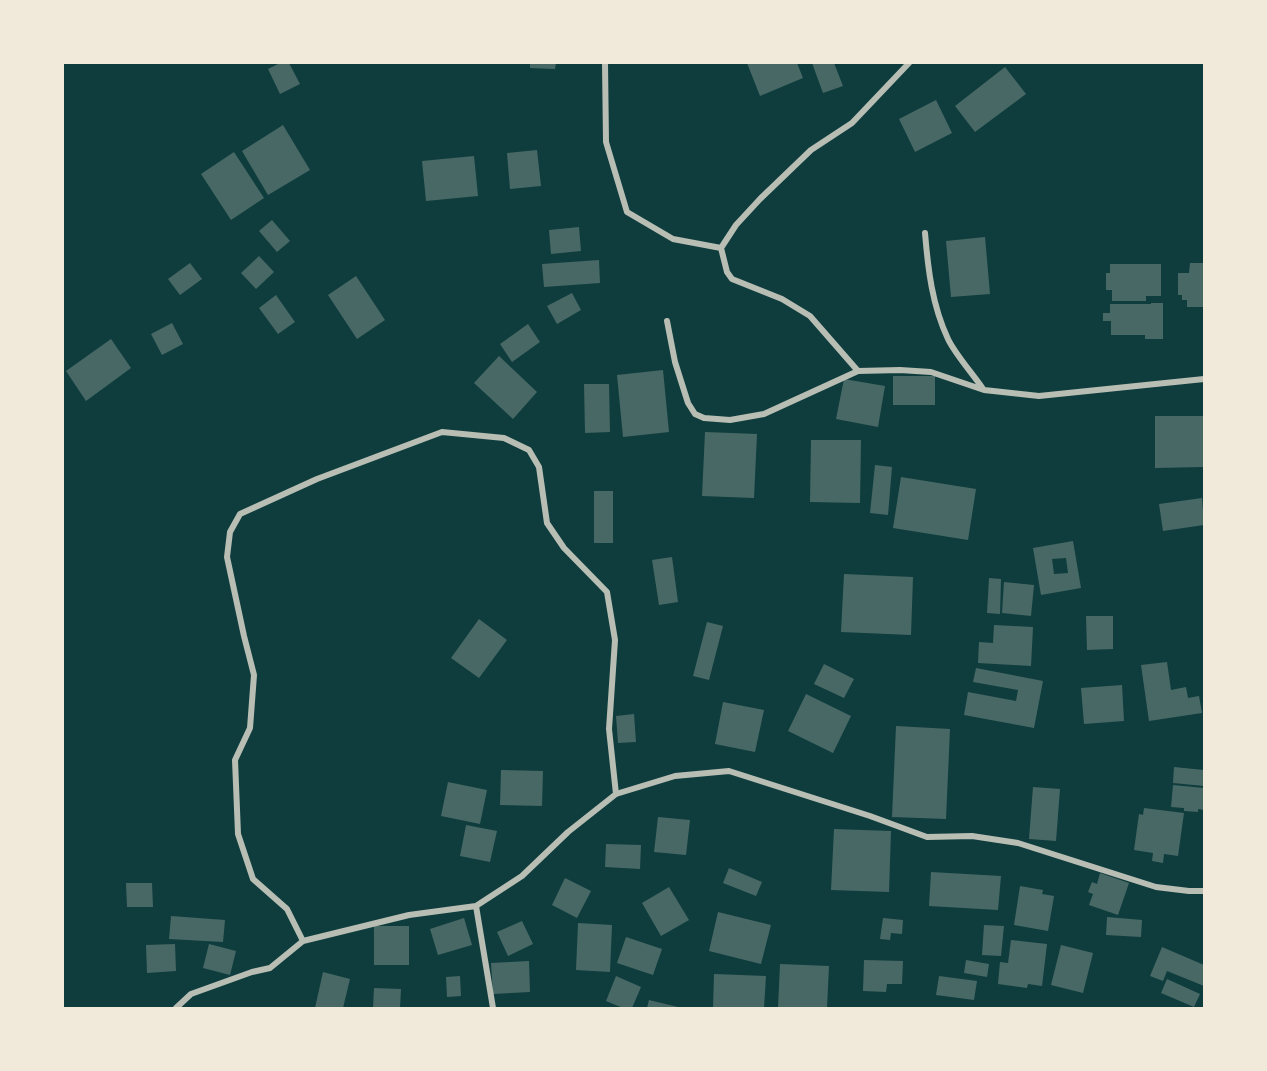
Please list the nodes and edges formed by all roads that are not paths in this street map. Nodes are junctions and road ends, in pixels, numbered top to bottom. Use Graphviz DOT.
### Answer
graph roads {
  1 [pos="605,63"];
  2 [pos="909,63"];
  3 [pos="925,233"];
  4 [pos="720,248"];
  5 [pos="667,321"];
  6 [pos="858,371"];
  7 [pos="1204,379"];
  8 [pos="984,390"];
  9 [pos="616,794"];
  10 [pos="1204,891"];
  11 [pos="476,906"];
  12 [pos="303,941"];
  13 [pos="176,1008"];
  14 [pos="493,1008"];
  1 -- 4 [label="street"];
  2 -- 4 [label="street"];
  3 -- 8 [label="street"];
  4 -- 6 [label="street"];
  5 -- 6 [label="street"];
  6 -- 8 [label="street"];
  7 -- 8 [label="street"];
  9 -- 10 [label="street"];
  9 -- 11 [label="street"];
  9 -- 12 [label="street"];
  11 -- 12 [label="street"];
  11 -- 14 [label="street"];
  12 -- 13 [label="street"];
}
